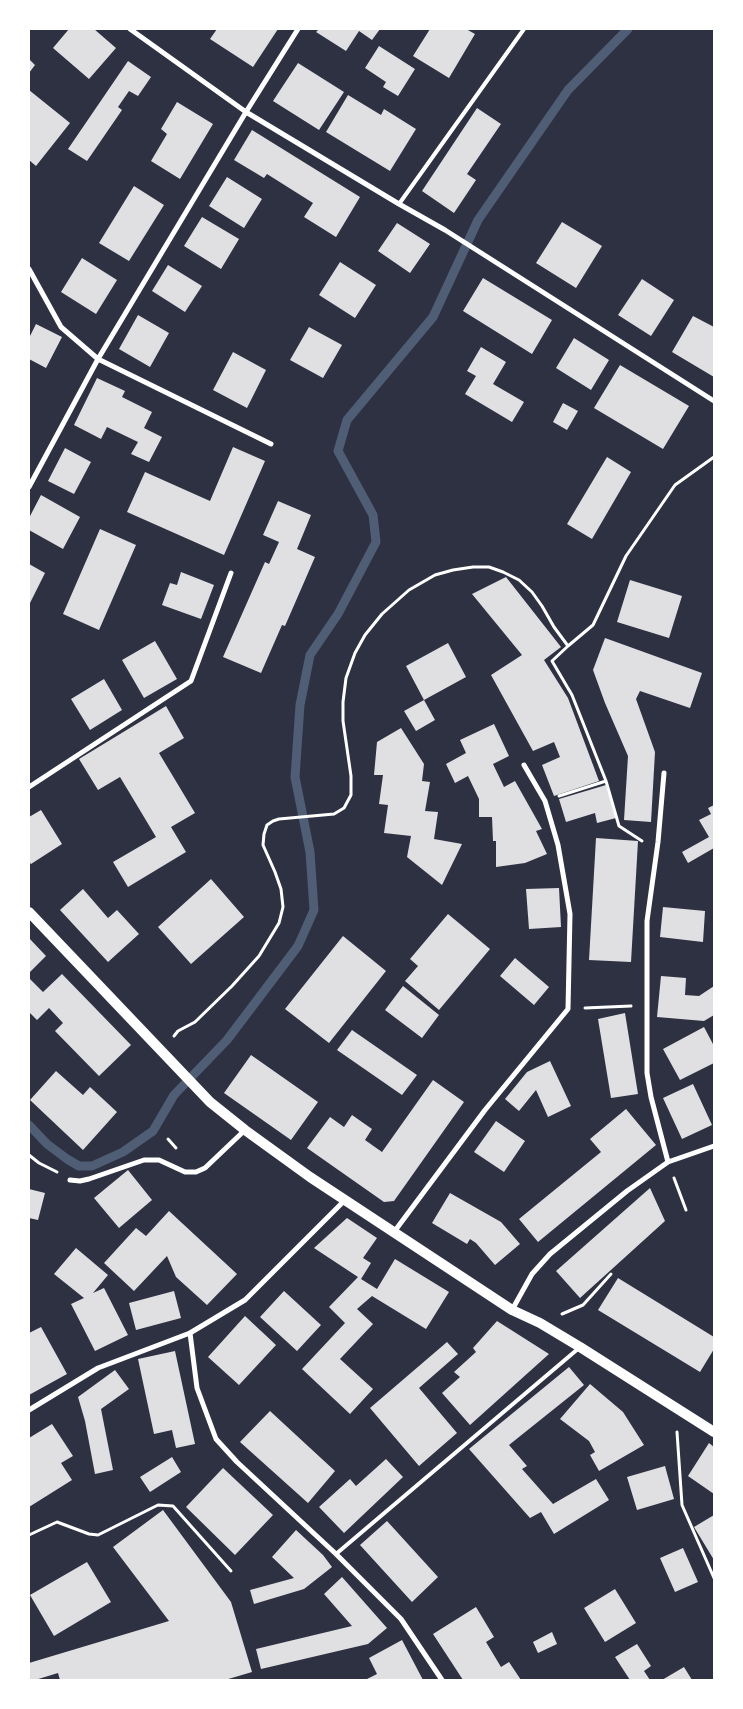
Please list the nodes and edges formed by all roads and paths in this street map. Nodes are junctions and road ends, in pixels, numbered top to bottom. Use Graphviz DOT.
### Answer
graph roads {
  1 [pos="130,29"];
  2 [pos="298,29"];
  3 [pos="524,29"];
  4 [pos="246,112"];
  5 [pos="399,204"];
  6 [pos="29,269"];
  7 [pos="98,359"];
  8 [pos="714,401"];
  9 [pos="271,444"];
  10 [pos="714,457"];
  11 [pos="29,486"];
  12 [pos="231,573"];
  13 [pos="568,646"];
  14 [pos="524,765"];
  15 [pos="664,773"];
  16 [pos="606,781"];
  17 [pos="29,787"];
  18 [pos="544,801"];
  19 [pos="658,842"];
  20 [pos="29,912"];
  21 [pos="647,1005"];
  22 [pos="568,1009"];
  23 [pos="160,1051"];
  24 [pos="245,1130"];
  25 [pos="714,1146"];
  26 [pos="29,1155"];
  27 [pos="668,1162"];
  28 [pos="70,1180"];
  29 [pos="345,1200"];
  30 [pos="686,1210"];
  31 [pos="394,1232"];
  32 [pos="612,1274"];
  33 [pos="512,1310"];
  34 [pos="540,1323"];
  35 [pos="190,1333"];
  36 [pos="580,1347"];
  37 [pos="675,1407"];
  38 [pos="29,1410"];
  39 [pos="714,1432"];
  40 [pos="29,1535"];
  41 [pos="336,1554"];
  42 [pos="230,1571"];
  43 [pos="714,1578"];
  44 [pos="442,1680"];
  1 -- 4 [label="street"];
  2 -- 4 [label="street"];
  3 -- 5 [label="lane"];
  4 -- 5 [label="street"];
  4 -- 7 [label="street"];
  5 -- 8 [label="street"];
  6 -- 7 [label="street"];
  7 -- 9 [label="street"];
  7 -- 11 [label="street"];
  10 -- 13 [label="path"];
  12 -- 17 [label="street"];
  13 -- 16 [label="path"];
  13 -- 23 [label="path"];
  14 -- 18 [label="street"];
  15 -- 19 [label="street"];
  16 -- 18 [label="path"];
  16 -- 19 [label="path"];
  18 -- 22 [label="street"];
  19 -- 21 [label="street"];
  20 -- 23 [label="main road"];
  21 -- 22 [label="path"];
  21 -- 27 [label="street"];
  22 -- 31 [label="street"];
  23 -- 24 [label="main road"];
  24 -- 28 [label="street"];
  24 -- 29 [label="main road"];
  25 -- 27 [label="street"];
  26 -- 28 [label="path"];
  27 -- 30 [label="path"];
  27 -- 33 [label="street"];
  29 -- 31 [label="main road"];
  29 -- 35 [label="street"];
  31 -- 33 [label="main road"];
  32 -- 34 [label="path"];
  33 -- 34 [label="main road"];
  34 -- 36 [label="main road"];
  35 -- 38 [label="street"];
  35 -- 41 [label="street"];
  36 -- 37 [label="main road"];
  36 -- 41 [label="lane"];
  37 -- 39 [label="main road"];
  37 -- 43 [label="path"];
  40 -- 42 [label="path"];
  41 -- 44 [label="street"];
}
